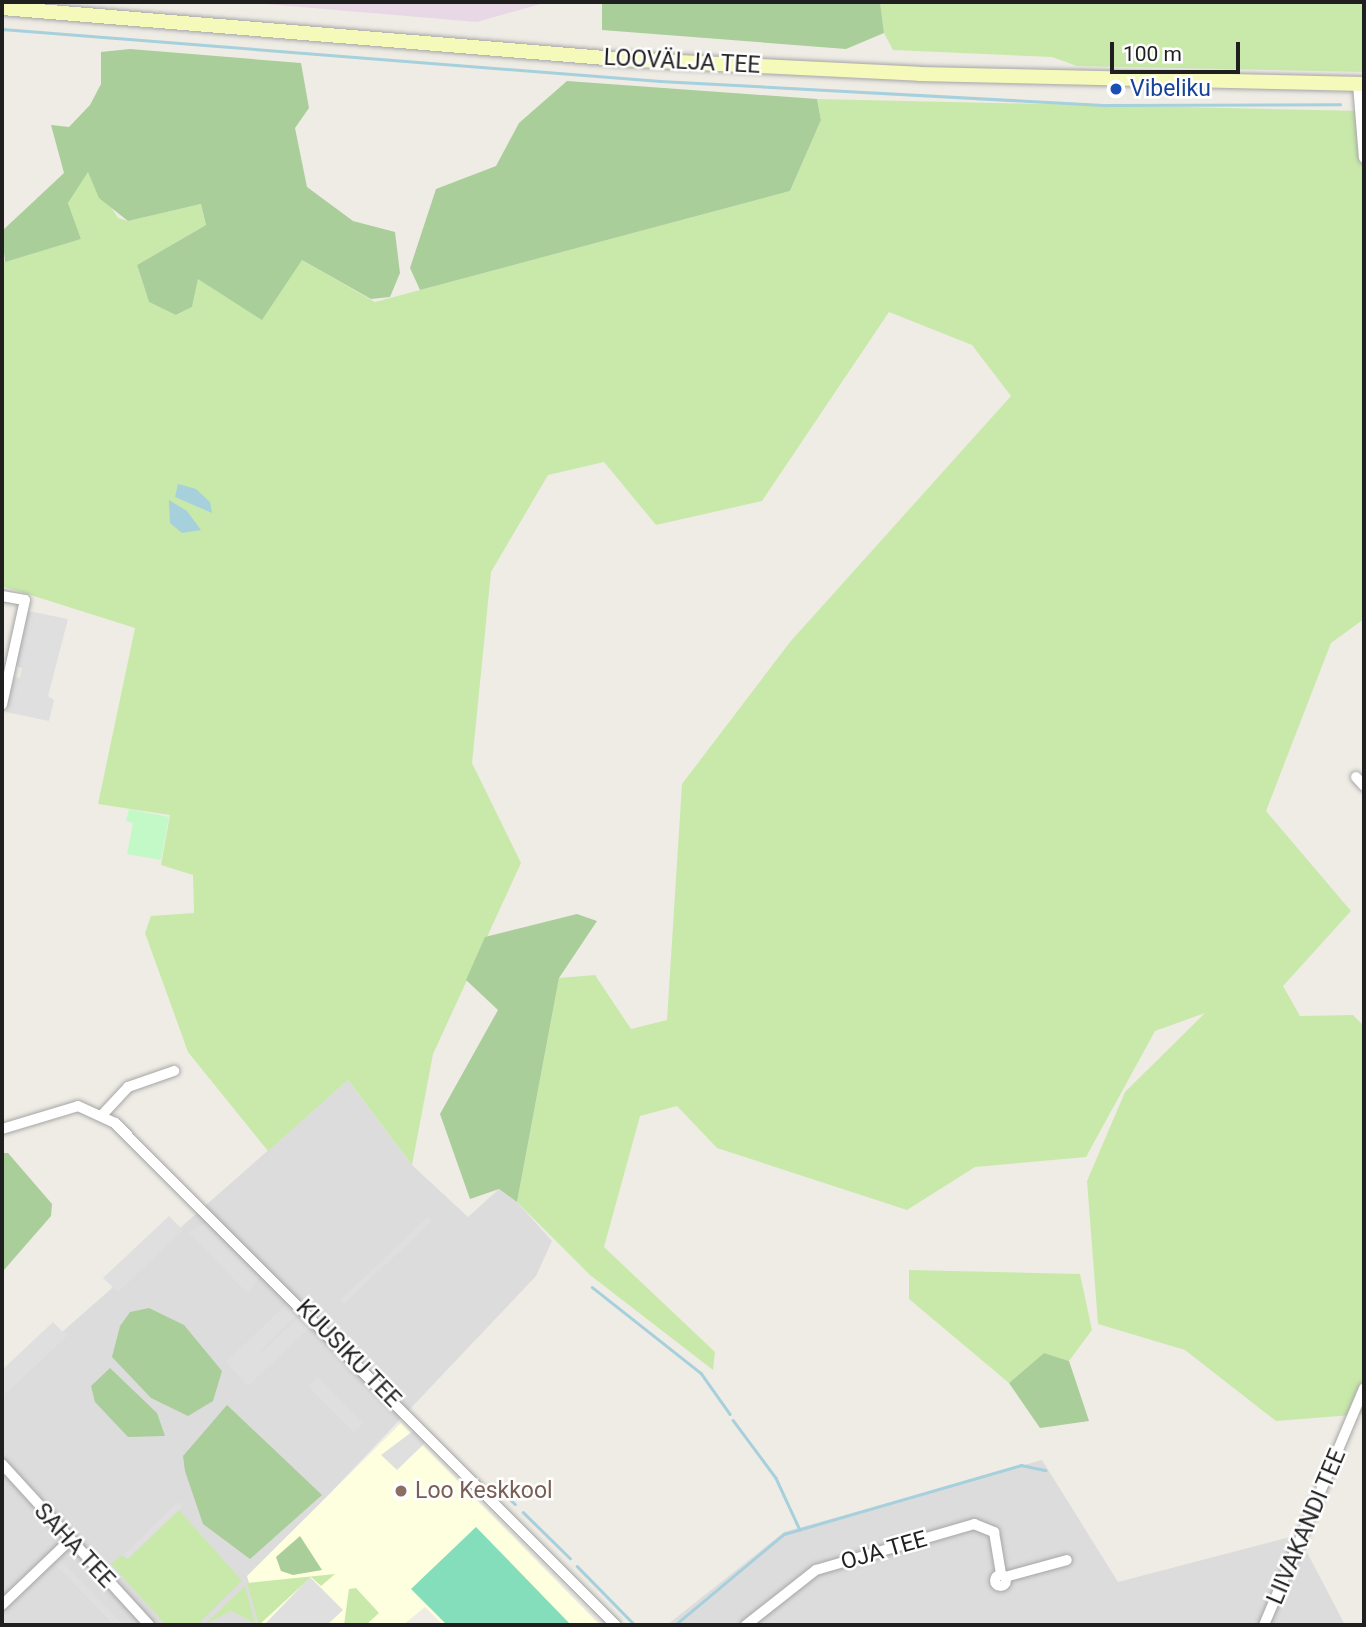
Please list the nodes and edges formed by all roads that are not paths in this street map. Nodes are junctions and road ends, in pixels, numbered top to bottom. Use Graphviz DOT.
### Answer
graph roads {
  1 [pos="2,8"];
  2 [pos="1361,84"];
  3 [pos="1364,158"];
  4 [pos="2,596"];
  5 [pos="2,705"];
  6 [pos="1356,777"];
  7 [pos="1364,786"];
  8 [pos="174,1071"];
  9 [pos="103,1114"];
  10 [pos="2,1129"];
  11 [pos="1364,1388"];
  12 [pos="2,1464"];
  13 [pos="69,1541"];
  14 [pos="1067,1560"];
  15 [pos="2,1605"];
  16 [pos="149,1625"];
  17 [pos="615,1625"];
  18 [pos="746,1625"];
  19 [pos="1264,1625"];
  1 -- 2 [label="street, LOOVÄLJA TEE"];
  2 -- 3 [label="street"];
  4 -- 5 [label="street"];
  6 -- 7 [label="street"];
  8 -- 9 [label="street"];
  9 -- 10 [label="street"];
  9 -- 17 [label="street, KUUSIKU TEE"];
  11 -- 19 [label="street, LIIVAKANDI TEE"];
  12 -- 13 [label="street, SAHA TEE"];
  13 -- 15 [label="street"];
  13 -- 16 [label="street, SAHA TEE"];
  14 -- 18 [label="street, OJA TEE"];
}
